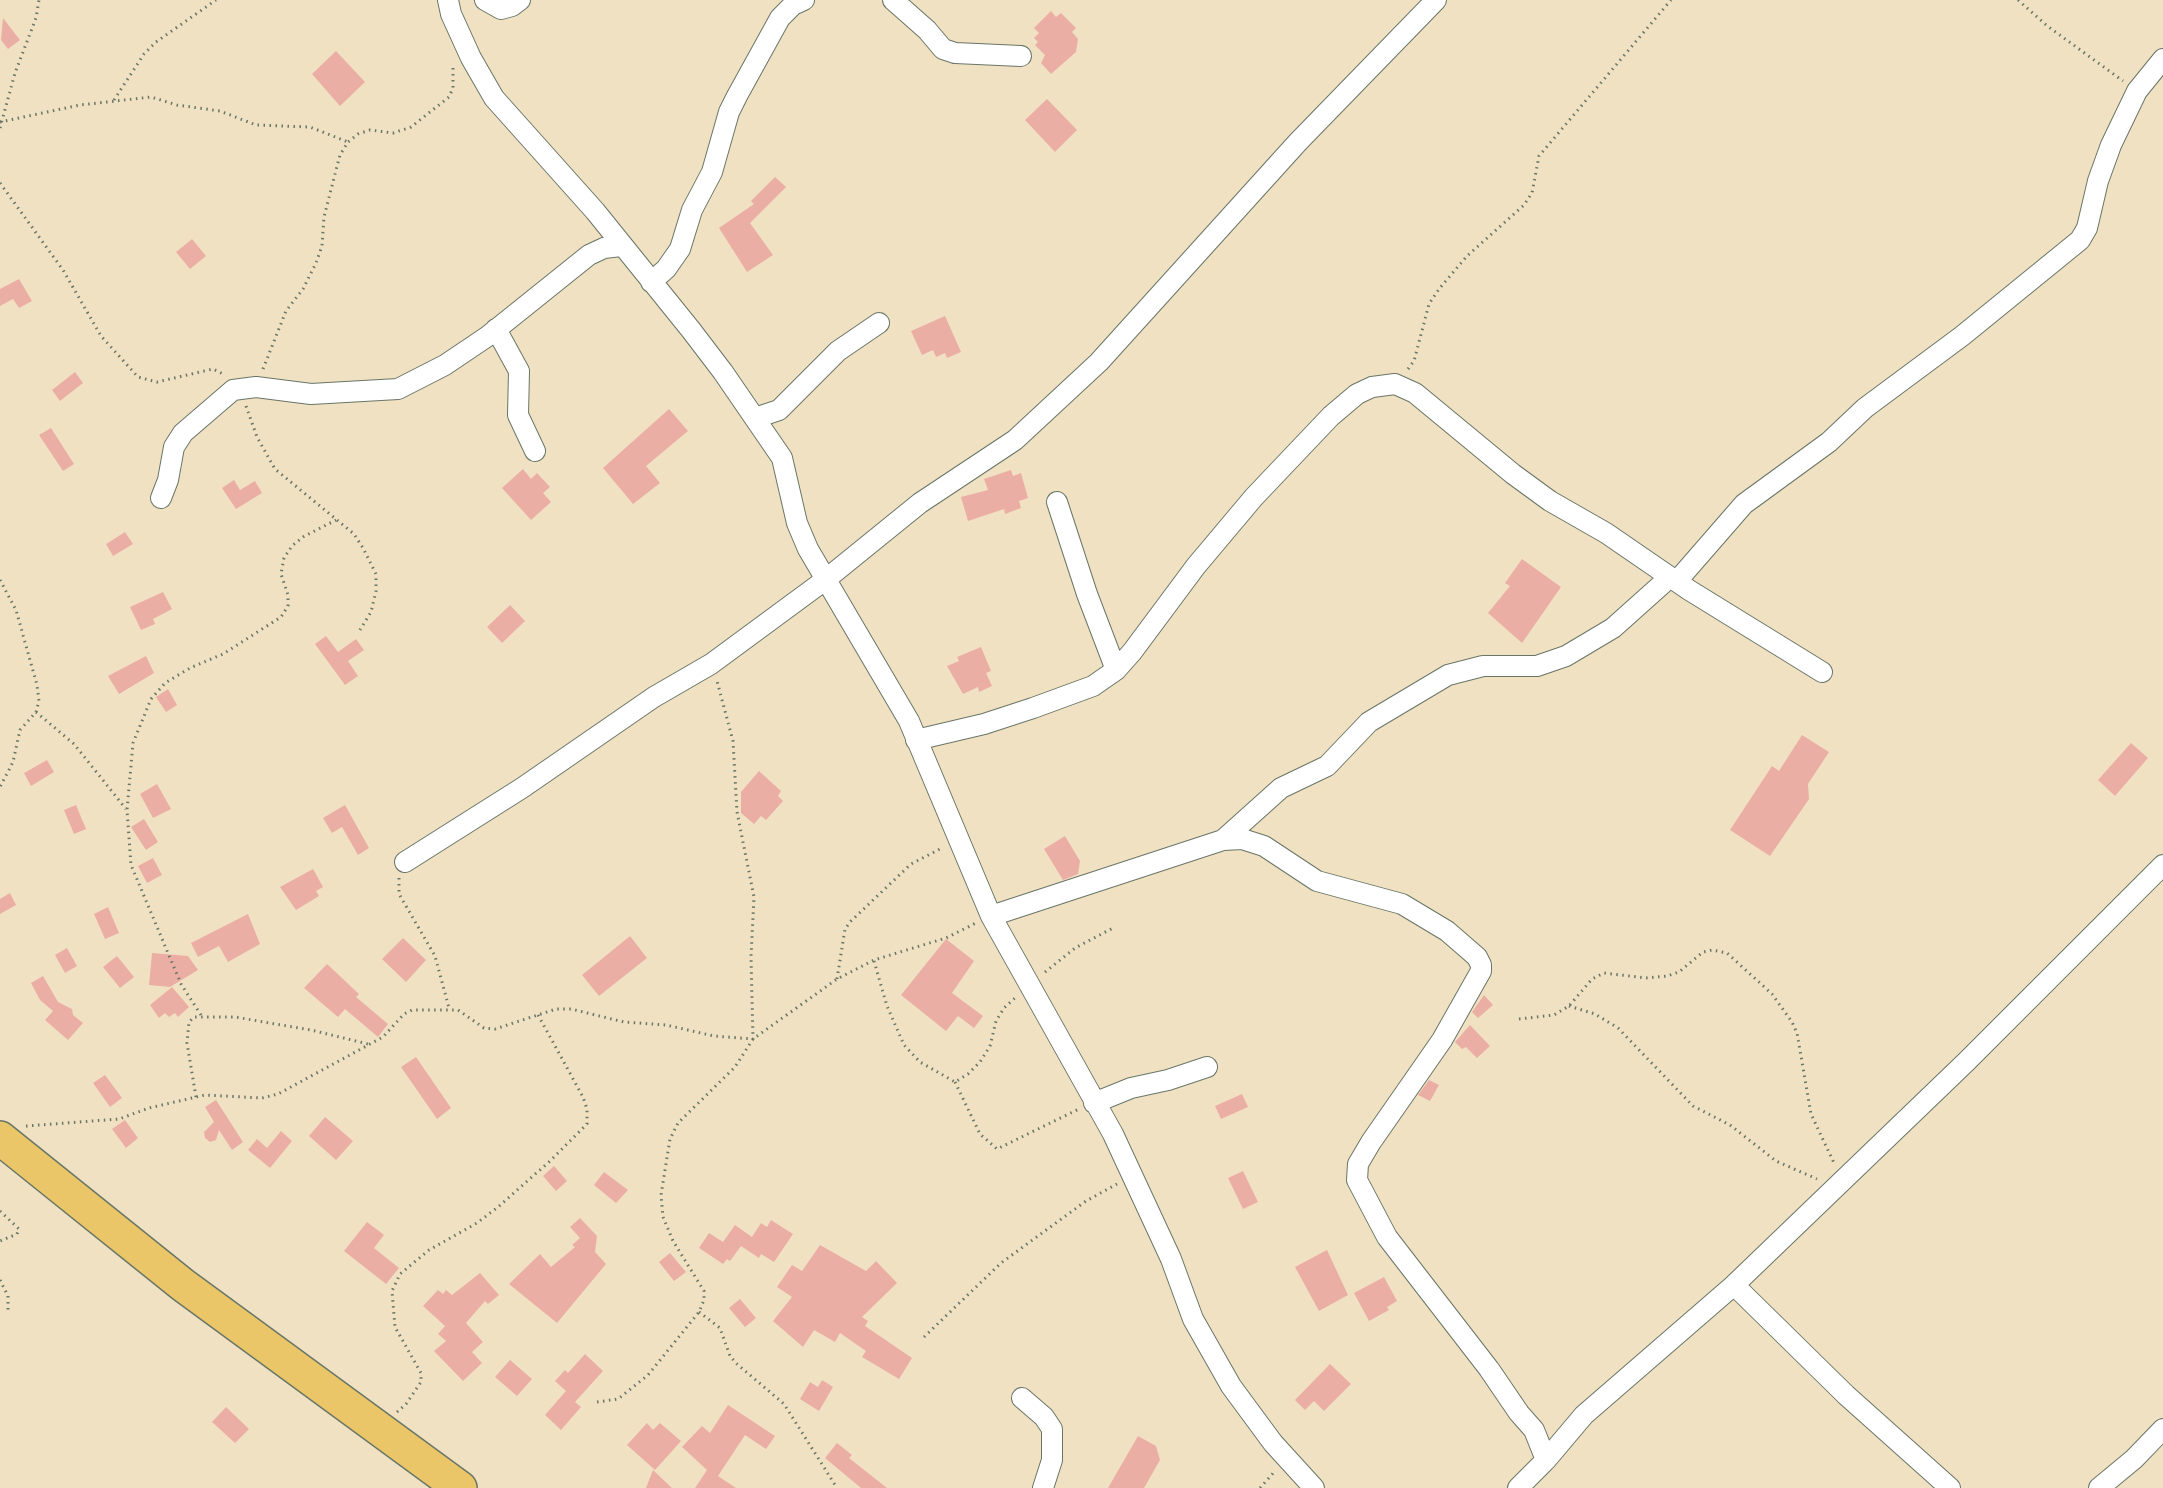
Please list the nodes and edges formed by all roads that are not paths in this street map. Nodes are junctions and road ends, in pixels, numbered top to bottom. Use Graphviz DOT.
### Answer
graph roads {
  1 [pos="448,0"];
  2 [pos="485,0"];
  3 [pos="520,0"];
  4 [pos="804,0"];
  5 [pos="892,0"];
  6 [pos="1436,0"];
  7 [pos="785,6"];
  8 [pos="1021,56"];
  9 [pos="2163,59"];
  10 [pos="621,246"];
  11 [pos="651,282"];
  12 [pos="879,323"];
  13 [pos="496,329"];
  14 [pos="755,418"];
  15 [pos="535,451"];
  16 [pos="161,498"];
  17 [pos="1057,502"];
  18 [pos="1674,579"];
  19 [pos="825,580"];
  20 [pos="1116,670"];
  21 [pos="1822,672"];
  22 [pos="916,740"];
  23 [pos="1223,840"];
  24 [pos="405,862"];
  25 [pos="2163,865"];
  26 [pos="991,916"];
  27 [pos="1207,1066"];
  28 [pos="1095,1104"];
  29 [pos="11,1132"];
  30 [pos="1734,1285"];
  31 [pos="1022,1398"];
  32 [pos="2163,1429"];
  33 [pos="1546,1460"];
  34 [pos="460,1488"];
  35 [pos="1043,1488"];
  36 [pos="1314,1488"];
  37 [pos="1518,1488"];
  38 [pos="1950,1488"];
  39 [pos="2099,1488"];
  1 -- 10 [label="street"];
  2 -- 3 [label="street"];
  4 -- 7 [label="street"];
  5 -- 8 [label="street"];
  6 -- 19 [label="street"];
  7 -- 11 [label="street"];
  9 -- 18 [label="street"];
  10 -- 11 [label="street"];
  10 -- 13 [label="street"];
  11 -- 14 [label="street"];
  12 -- 14 [label="street"];
  13 -- 15 [label="street"];
  13 -- 16 [label="street"];
  14 -- 19 [label="street"];
  17 -- 20 [label="street"];
  18 -- 20 [label="street"];
  18 -- 21 [label="street"];
  18 -- 23 [label="street"];
  19 -- 22 [label="street"];
  19 -- 24 [label="street"];
  20 -- 22 [label="street"];
  22 -- 26 [label="street"];
  23 -- 26 [label="street"];
  23 -- 33 [label="street"];
  25 -- 30 [label="street"];
  26 -- 28 [label="street"];
  27 -- 28 [label="street"];
  28 -- 36 [label="street"];
  29 -- 34 [label="highway"];
  30 -- 33 [label="street"];
  30 -- 38 [label="street"];
  31 -- 35 [label="street"];
  32 -- 39 [label="street"];
  33 -- 37 [label="street"];
}
